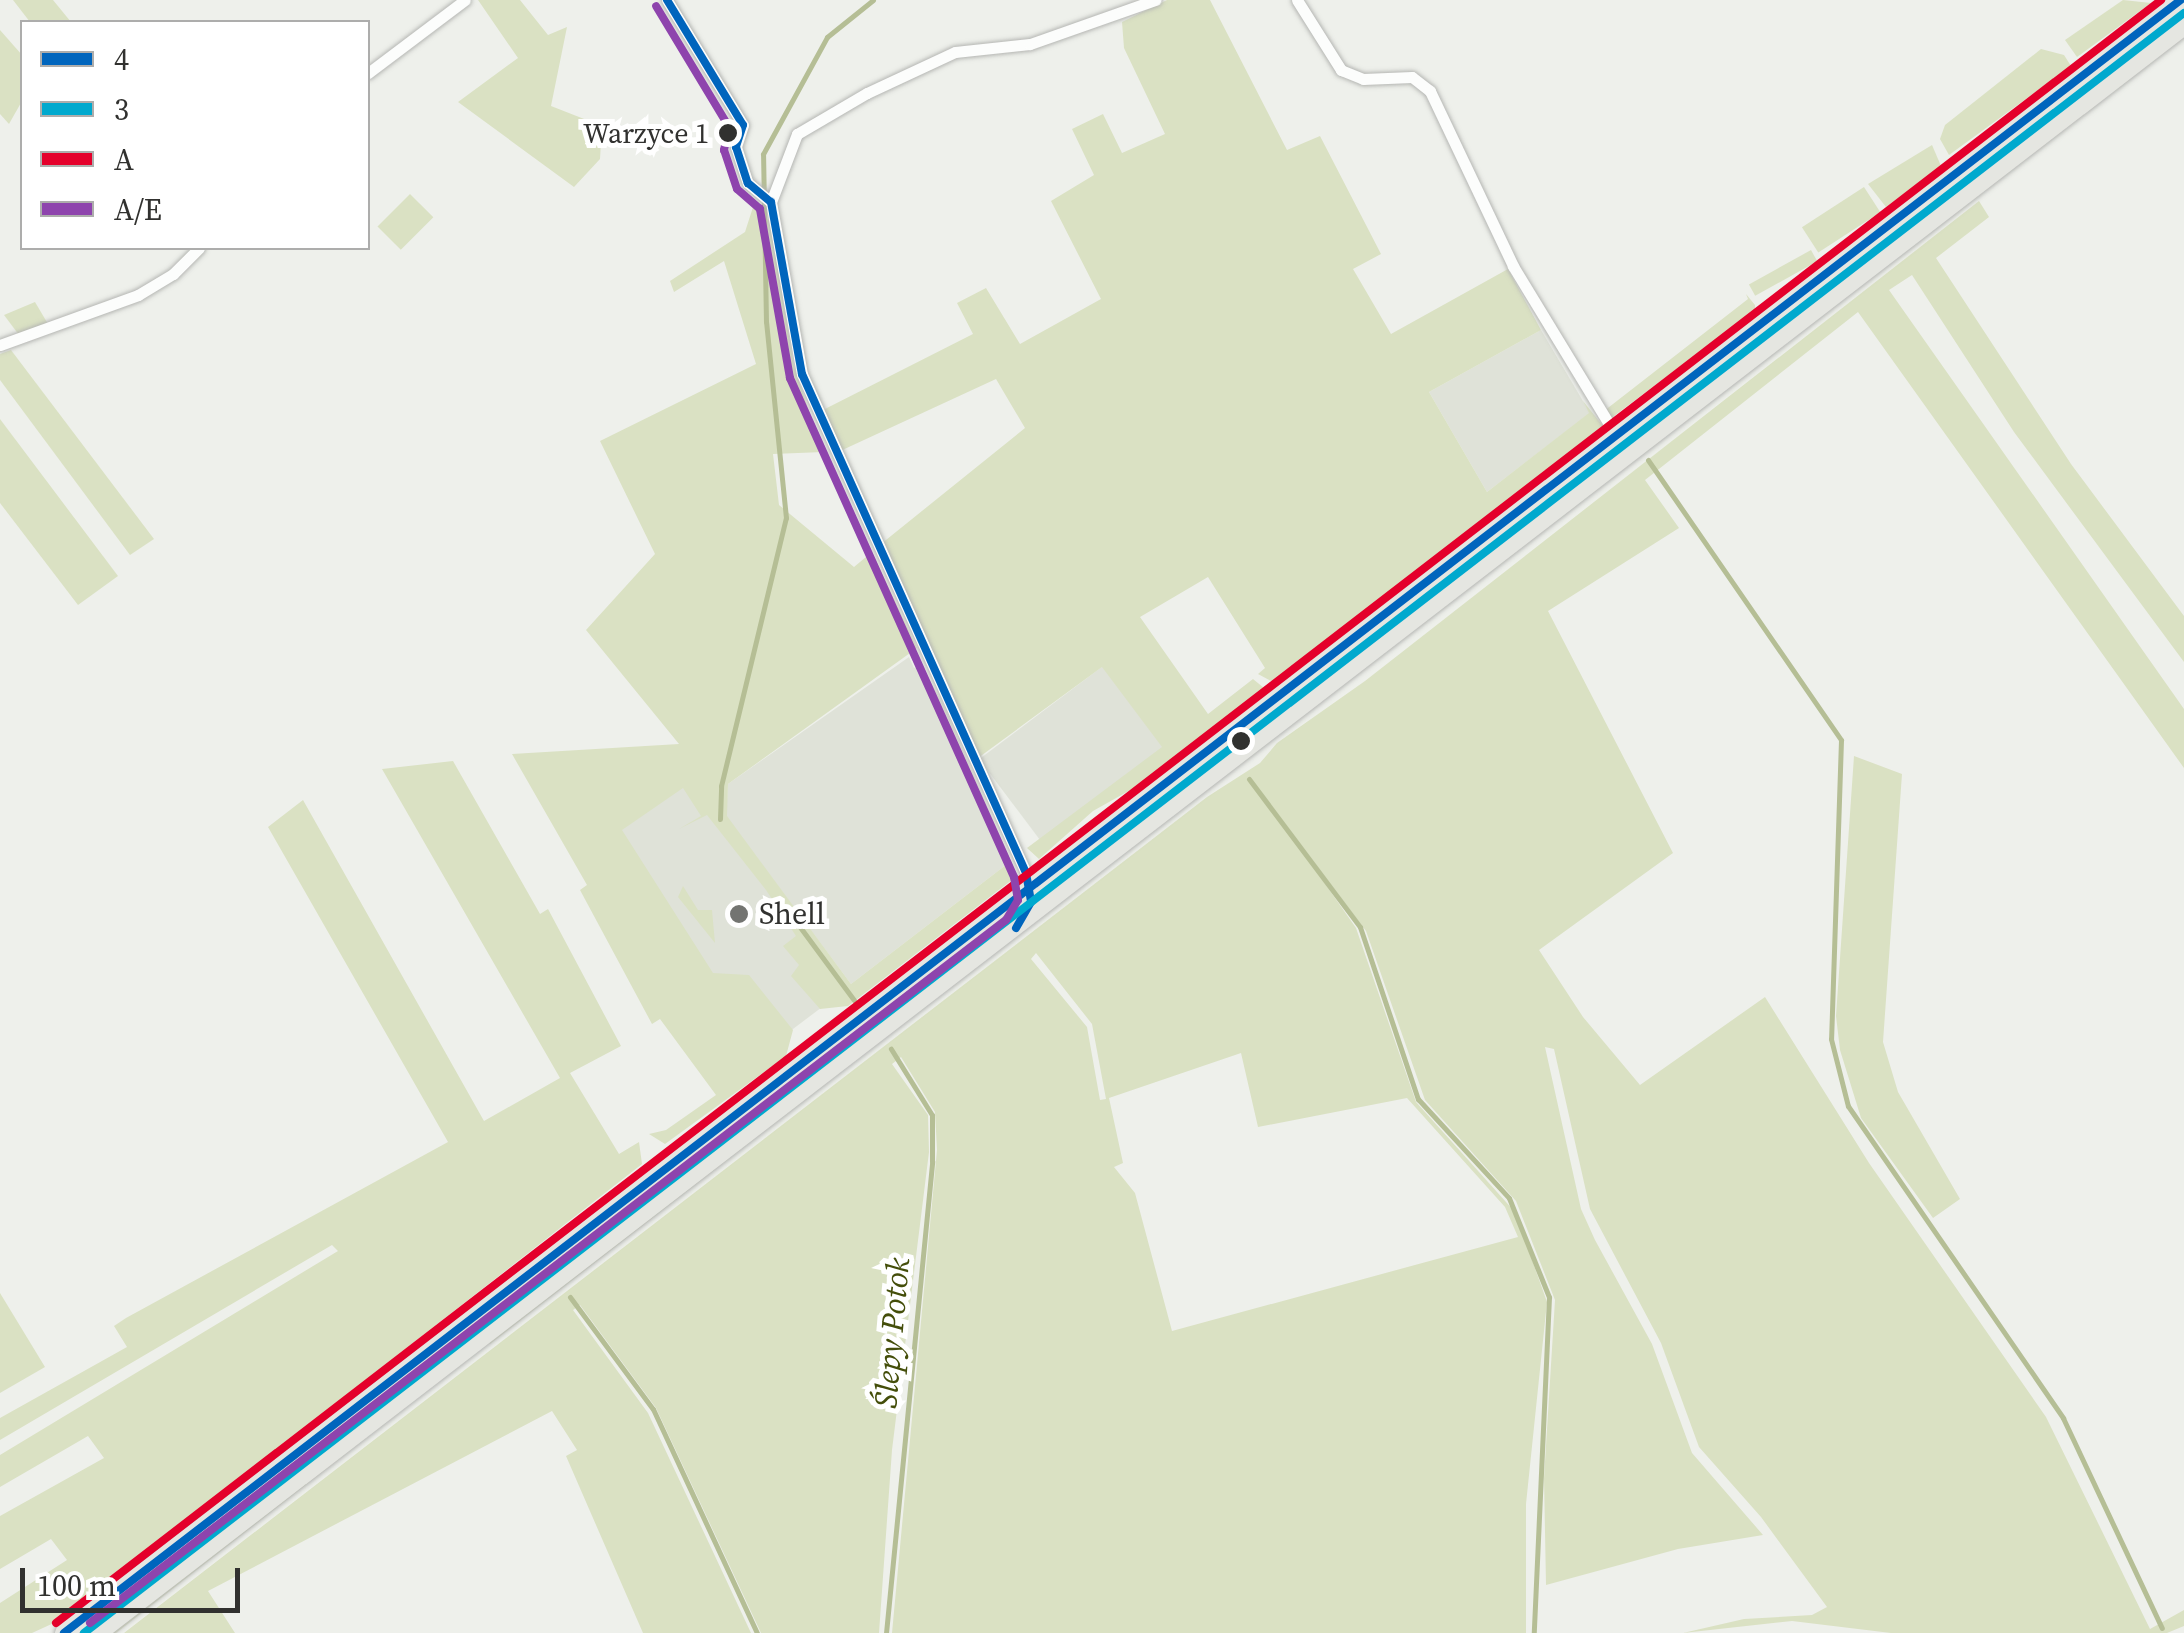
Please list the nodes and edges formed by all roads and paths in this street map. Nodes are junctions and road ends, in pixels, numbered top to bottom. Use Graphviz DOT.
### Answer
graph roads {
  1 [pos="465,0"];
  2 [pos="667,0"];
  3 [pos="1154,0"];
  4 [pos="1297,0"];
  5 [pos="2180,0"];
  6 [pos="2184,26"];
  7 [pos="370,71"];
  8 [pos="770,201"];
  9 [pos="197,250"];
  10 [pos="0,345"];
  11 [pos="1617,437"];
  12 [pos="1080,880"];
  13 [pos="1033,883"];
  14 [pos="1016,928"];
  15 [pos="64,1633"];
  16 [pos="98,1633"];
  1 -- 7 [label="street"];
  2 -- 8 [label="street"];
  3 -- 8 [label="street"];
  4 -- 11 [label="street"];
  5 -- 11 [label="main road"];
  6 -- 12 [label="main road"];
  8 -- 13 [label="street"];
  9 -- 10 [label="street"];
  11 -- 13 [label="main road"];
  12 -- 13 [label="street"];
  12 -- 14 [label="main road"];
  13 -- 14 [label="street"];
  13 -- 15 [label="main road"];
  14 -- 16 [label="main road"];
}
